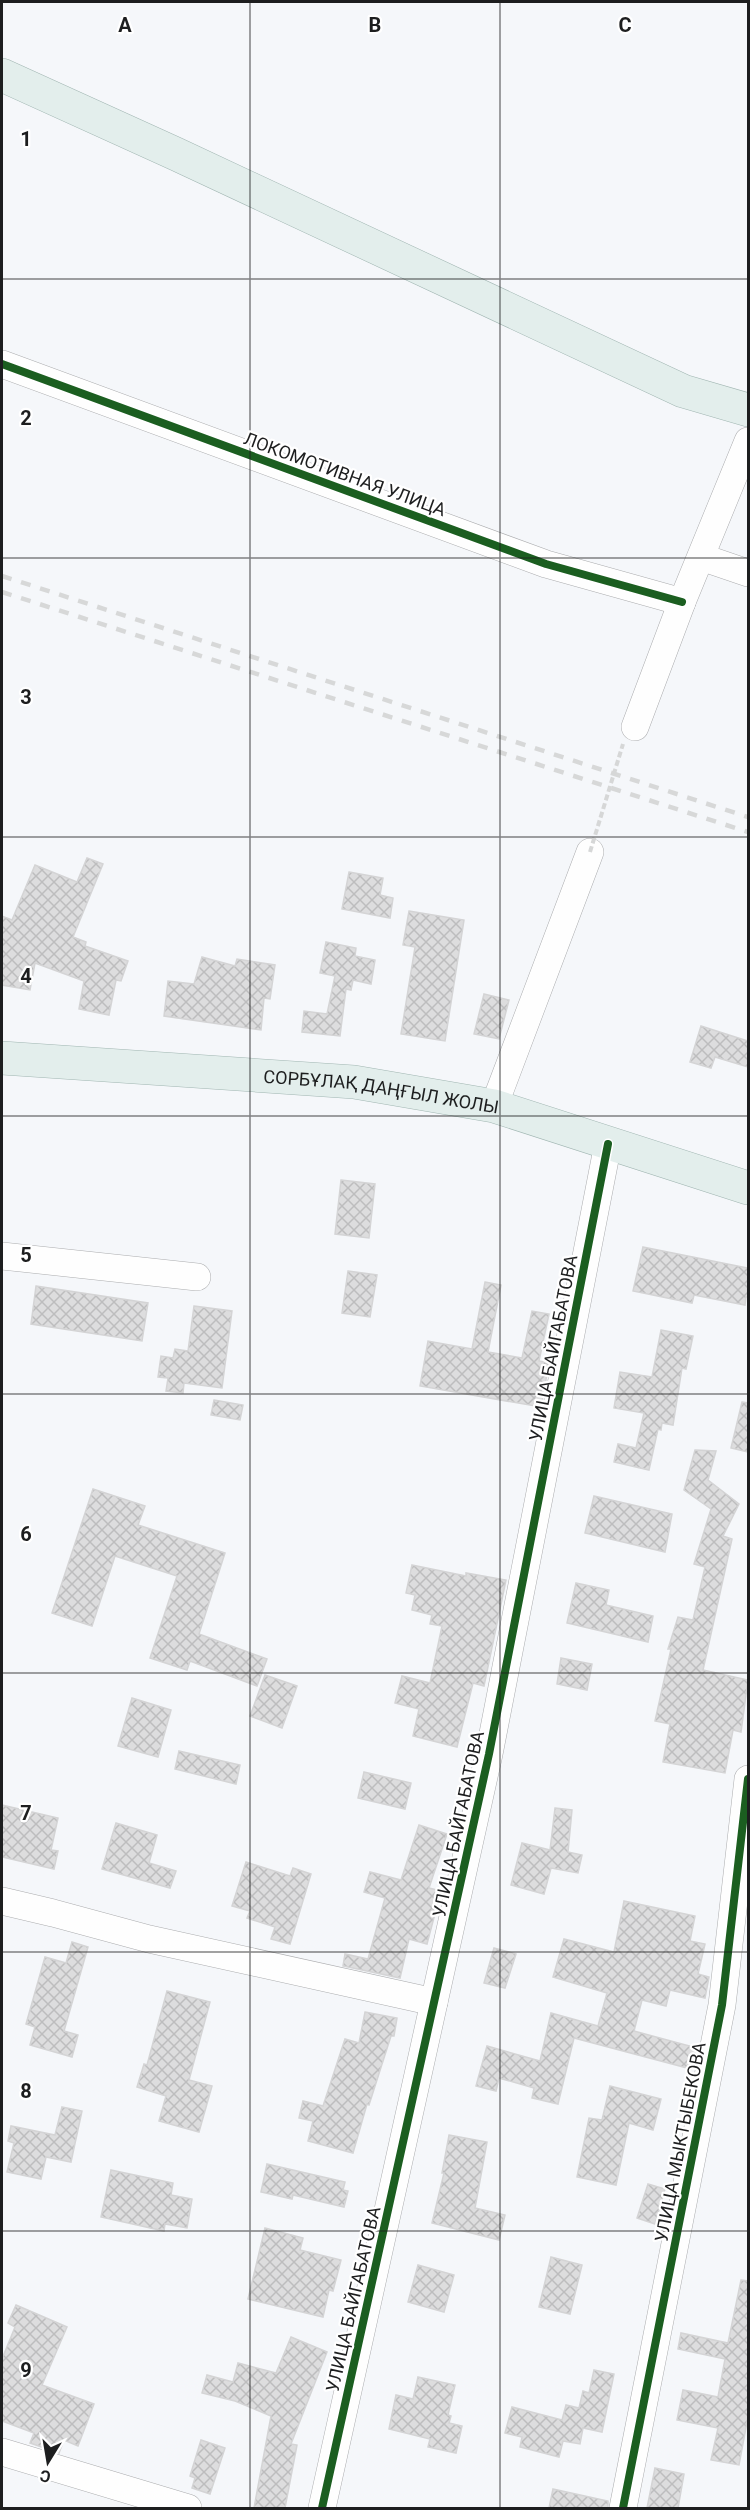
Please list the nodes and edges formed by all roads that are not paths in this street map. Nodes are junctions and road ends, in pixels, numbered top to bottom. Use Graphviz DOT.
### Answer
graph roads {
  1 [pos="2,75"];
  2 [pos="2,364"];
  3 [pos="748,410"];
  4 [pos="748,441"];
  5 [pos="701,557"];
  6 [pos="748,573"];
  7 [pos="682,602"];
  8 [pos="629,735"];
  9 [pos="590,852"];
  10 [pos="2,1058"];
  11 [pos="494,1106"];
  12 [pos="608,1143"];
  13 [pos="748,1188"];
  14 [pos="2,1256"];
  15 [pos="197,1277"];
  16 [pos="748,1779"];
  17 [pos="2,1901"];
  18 [pos="434,2002"];
  19 [pos="2,2452"];
  20 [pos="188,2508"];
  21 [pos="322,2508"];
  22 [pos="622,2508"];
  1 -- 3 [label="main road"];
  2 -- 7 [label="street, ЛОКОМОТИВНАЯ УЛИЦА"];
  4 -- 5 [label="street"];
  5 -- 6 [label="street"];
  5 -- 7 [label="street"];
  7 -- 8 [label="street"];
  9 -- 11 [label="street"];
  10 -- 11 [label="main road, СОРБҰЛАҚ ДАҢҒЫЛ ЖОЛЫ"];
  11 -- 12 [label="main road, СОРБҰЛАҚ ДАҢҒЫЛ ЖОЛЫ"];
  12 -- 13 [label="main road, СОРБҰЛАҚ ДАҢҒЫЛ ЖОЛЫ"];
  12 -- 18 [label="street, УЛИЦА БАЙГАБАТОВА"];
  14 -- 15 [label="street"];
  16 -- 22 [label="street, УЛИЦА МЫКТЫБЕКОВА"];
  17 -- 18 [label="street"];
  18 -- 21 [label="street, УЛИЦА БАЙГАБАТОВА"];
  19 -- 20 [label="street"];
}
